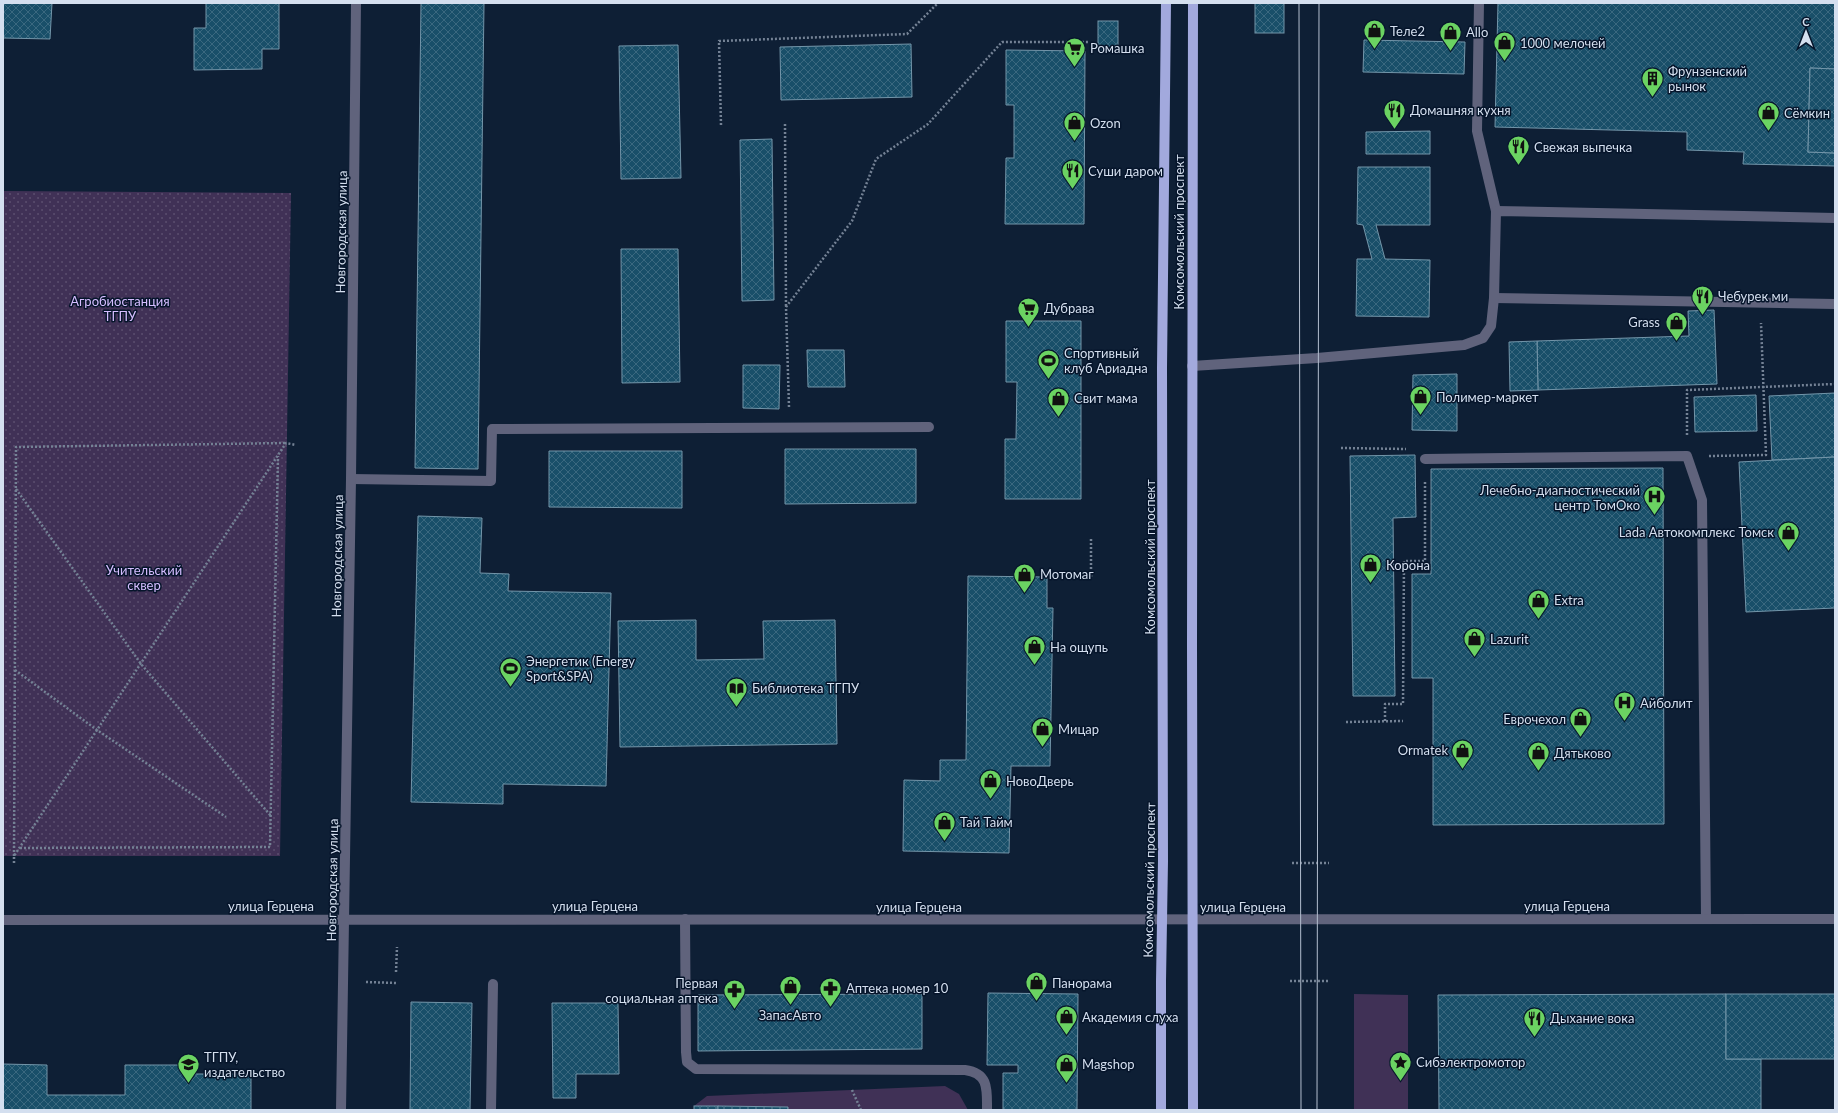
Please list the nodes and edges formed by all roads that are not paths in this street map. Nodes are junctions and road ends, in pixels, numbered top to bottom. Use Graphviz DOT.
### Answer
graph roads {
  1 [pos="356,3"];
  2 [pos="1166,3"];
  3 [pos="1193,3"];
  4 [pos="1479,3"];
  5 [pos="1496,211"];
  6 [pos="1835,218"];
  7 [pos="1494,298"];
  8 [pos="1835,304"];
  9 [pos="1192,366"];
  10 [pos="929,427"];
  11 [pos="1425,459"];
  12 [pos="351,479"];
  13 [pos="344,919"];
  14 [pos="685,919"];
  15 [pos="1162,919"];
  16 [pos="1706,919"];
  17 [pos="1835,919"];
  18 [pos="3,920"];
  19 [pos="1192,920"];
  20 [pos="493,984"];
  21 [pos="341,1110"];
  22 [pos="491,1110"];
  23 [pos="987,1110"];
  24 [pos="1161,1110"];
  25 [pos="1193,1110"];
  1 -- 12 [label="street, Новгородская улица"];
  2 -- 15 [label="main road, Комсомольский проспект"];
  3 -- 9 [label="main road, Комсомольский проспект"];
  4 -- 5 [label="street"];
  5 -- 6 [label="street"];
  5 -- 7 [label="street"];
  7 -- 8 [label="street"];
  7 -- 9 [label="street"];
  9 -- 19 [label="main road, Комсомольский проспект"];
  10 -- 12 [label="street"];
  11 -- 16 [label="street"];
  12 -- 13 [label="street, Новгородская улица"];
  13 -- 14 [label="street, улица Герцена"];
  13 -- 18 [label="street, улица Герцена"];
  13 -- 21 [label="street, Новгородская улица"];
  14 -- 15 [label="street, улица Герцена"];
  14 -- 23 [label="street"];
  15 -- 19 [label="street, улица Герцена"];
  15 -- 24 [label="main road, Комсомольский проспект"];
  16 -- 17 [label="street, улица Герцена"];
  16 -- 19 [label="street, улица Герцена"];
  19 -- 25 [label="main road, Комсомольский проспект"];
  20 -- 22 [label="street"];
}
